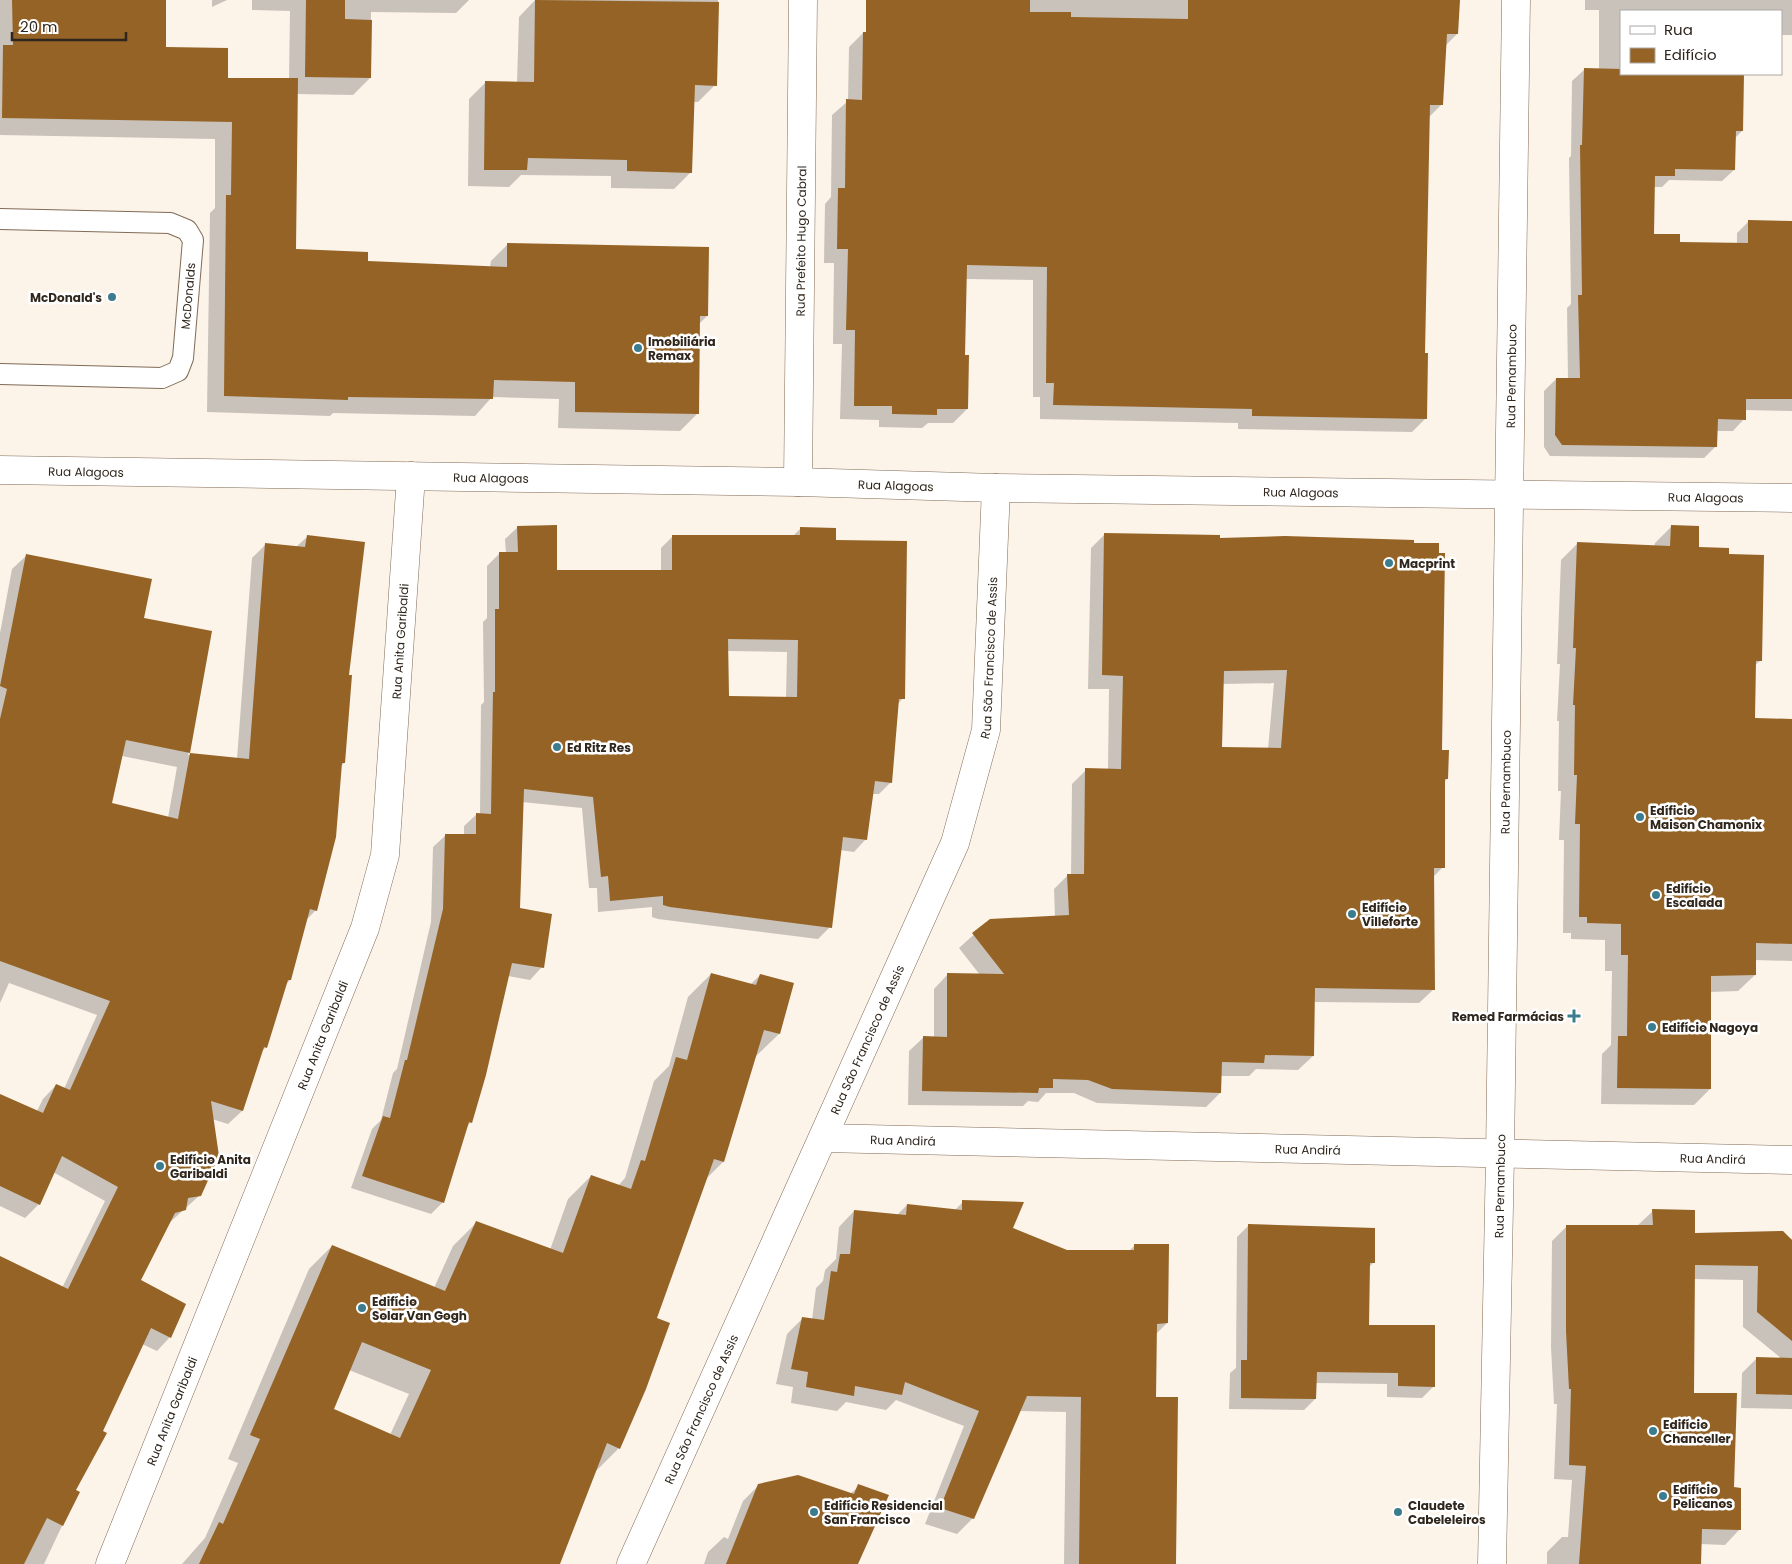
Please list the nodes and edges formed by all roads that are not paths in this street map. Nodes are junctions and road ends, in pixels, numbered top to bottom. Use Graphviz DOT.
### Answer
graph roads {
  1 [pos="803,0"];
  2 [pos="1516,0"];
  3 [pos="0,219"];
  4 [pos="0,374"];
  5 [pos="0,470"];
  6 [pos="411,476"];
  7 [pos="798,482"];
  8 [pos="996,488"];
  9 [pos="1509,494"];
  10 [pos="1792,498"];
  11 [pos="823,1138"];
  12 [pos="1500,1155"];
  13 [pos="1792,1160"];
  14 [pos="110,1564"];
  15 [pos="631,1564"];
  16 [pos="1492,1564"];
  1 -- 7 [label="street, Rua Prefeito Hugo Cabral"];
  2 -- 9 [label="street, Rua Pernambuco"];
  3 -- 4 [label="lane, McDonalds"];
  5 -- 6 [label="street, Rua Alagoas"];
  6 -- 7 [label="street, Rua Alagoas"];
  6 -- 14 [label="street, Rua Anita Garibaldi"];
  7 -- 8 [label="street, Rua Alagoas"];
  8 -- 9 [label="street, Rua Alagoas"];
  8 -- 11 [label="street, Rua São Francisco de Assis"];
  9 -- 10 [label="street, Rua Alagoas"];
  9 -- 12 [label="street, Rua Pernambuco"];
  11 -- 12 [label="street, Rua Andirá"];
  11 -- 15 [label="street, Rua São Francisco de Assis"];
  12 -- 13 [label="street, Rua Andirá"];
  12 -- 16 [label="street, Rua Pernambuco"];
}
